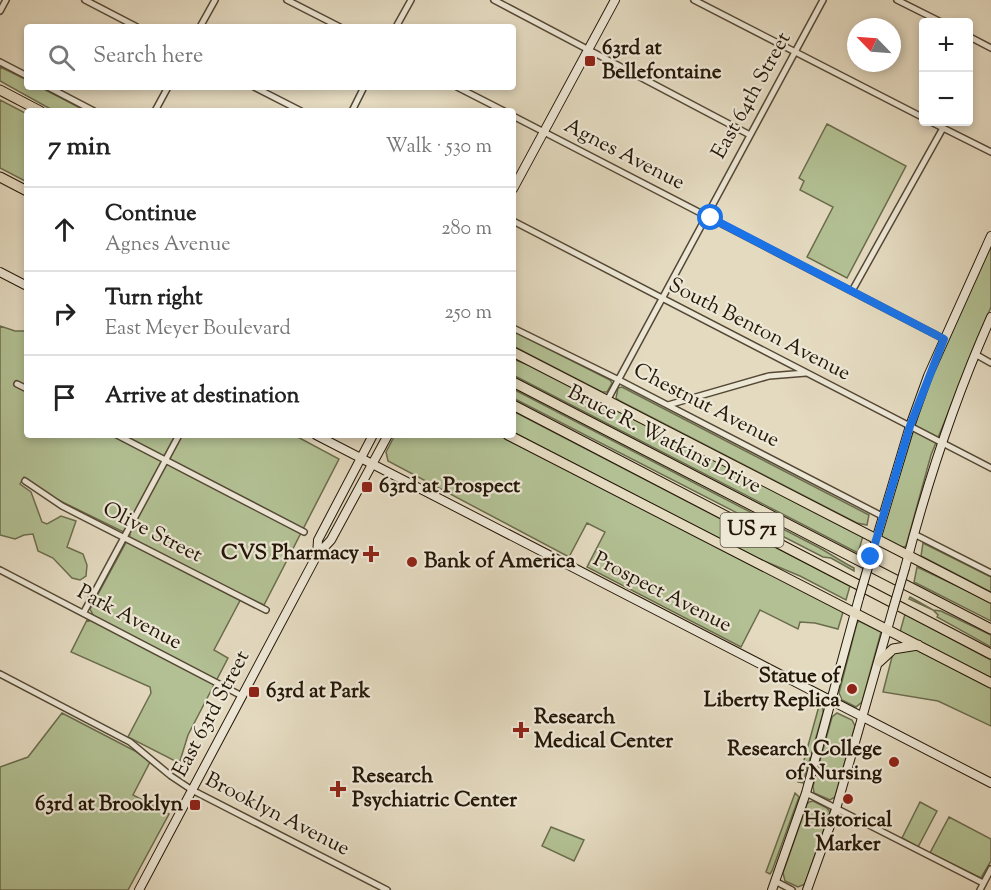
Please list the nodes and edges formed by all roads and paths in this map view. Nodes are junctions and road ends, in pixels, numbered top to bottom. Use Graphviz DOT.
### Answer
graph roads {
  1 [pos="6,0"];
  2 [pos="85,0"];
  3 [pos="215,0"];
  4 [pos="287,0"];
  5 [pos="411,0"];
  6 [pos="494,0"];
  7 [pos="615,0"];
  8 [pos="694,0"];
  9 [pos="823,0"];
  10 [pos="897,0"];
  11 [pos="0,11"];
  12 [pos="933,18"];
  13 [pos="131,24"];
  14 [pos="202,24"];
  15 [pos="334,24"];
  16 [pos="398,24"];
  17 [pos="973,38"];
  18 [pos="588,48"];
  19 [pos="991,48"];
  20 [pos="794,52"];
  21 [pos="0,62"];
  22 [pos="24,74"];
  23 [pos="0,90"];
  24 [pos="54,90"];
  25 [pos="166,90"];
  26 [pos="260,90"];
  27 [pos="362,90"];
  28 [pos="463,90"];
  29 [pos="34,108"];
  30 [pos="88,108"];
  31 [pos="157,108"];
  32 [pos="295,108"];
  33 [pos="354,108"];
  34 [pos="498,108"];
  35 [pos="919,115"];
  36 [pos="516,118"];
  37 [pos="939,126"];
  38 [pos="943,128"];
  39 [pos="544,132"];
  40 [pos="750,135"];
  41 [pos="991,152"];
  42 [pos="0,177"];
  43 [pos="516,183"];
  44 [pos="24,189"];
  45 [pos="706,216"];
  46 [pos="516,222"];
  47 [pos="991,236"];
  48 [pos="0,272"];
  49 [pos="24,284"];
  50 [pos="852,291"];
  51 [pos="663,299"];
  52 [pos="991,318"];
  53 [pos="516,329"];
  54 [pos="944,339"];
  55 [pos="516,353"];
  56 [pos="975,354"];
  57 [pos="991,363"];
  58 [pos="807,373"];
  59 [pos="619,380"];
  60 [pos="17,384"];
  61 [pos="516,384"];
  62 [pos="24,388"];
  63 [pos="608,399"];
  64 [pos="668,405"];
  65 [pos="516,407"];
  66 [pos="910,426"];
  67 [pos="123,438"];
  68 [pos="177,438"];
  69 [pos="322,438"];
  70 [pos="371,438"];
  71 [pos="386,438"];
  72 [pos="514,438"];
  73 [pos="942,443"];
  74 [pos="361,458"];
  75 [pos="165,460"];
  76 [pos="373,464"];
  77 [pos="991,468"];
  78 [pos="25,481"];
  79 [pos="882,516"];
  80 [pos="304,532"];
  81 [pos="914,534"];
  82 [pos="124,538"];
  83 [pos="876,539"];
  84 [pos="317,555"];
  85 [pos="908,556"];
  86 [pos="0,570"];
  87 [pos="991,573"];
  88 [pos="991,598"];
  89 [pos="266,610"];
  90 [pos="84,612"];
  91 [pos="855,612"];
  92 [pos="888,629"];
  93 [pos="991,630"];
  94 [pos="918,645"];
  95 [pos="991,654"];
  96 [pos="879,662"];
  97 [pos="0,674"];
  98 [pos="991,683"];
  99 [pos="242,696"];
  100 [pos="832,701"];
  101 [pos="863,717"];
  102 [pos="991,783"];
  103 [pos="192,790"];
  104 [pos="806,793"];
  105 [pos="837,809"];
  106 [pos="991,868"];
  107 [pos="775,881"];
  108 [pos="984,882"];
  109 [pos="139,890"];
  110 [pos="387,890"];
  111 [pos="772,890"];
  112 [pos="792,890"];
  113 [pos="807,890"];
  114 [pos="980,890"];
  1 -- 11 [label="street"];
  2 -- 13 [label="street"];
  3 -- 14 [label="street"];
  4 -- 15 [label="street"];
  5 -- 16 [label="street"];
  6 -- 18 [label="street"];
  7 -- 18 [label="main road"];
  8 -- 20 [label="street"];
  9 -- 20 [label="street, East 64th Street"];
  10 -- 12 [label="street"];
  17 -- 19 [label="street"];
  18 -- 39 [label="main road"];
  18 -- 40 [label="street"];
  20 -- 35 [label="street"];
  20 -- 40 [label="street, East 64th Street"];
  21 -- 22 [label="street"];
  23 -- 29 [label="highway"];
  24 -- 30 [label="street"];
  25 -- 31 [label="street"];
  26 -- 32 [label="street"];
  27 -- 33 [label="street"];
  28 -- 34 [label="street"];
  36 -- 39 [label="street, Agnes Avenue"];
  37 -- 38 [label="street"];
  38 -- 41 [label="street"];
  38 -- 50 [label="street"];
  39 -- 43 [label="main road"];
  39 -- 45 [label="street, Agnes Avenue"];
  40 -- 45 [label="street, East 64th Street"];
  42 -- 44 [label="highway"];
  45 -- 50 [label="street, Agnes Avenue"];
  45 -- 51 [label="street, East 64th Street"];
  46 -- 51 [label="street, South Benton Avenue"];
  47 -- 54 [label="main road"];
  48 -- 49 [label="main road"];
  50 -- 54 [label="street, Agnes Avenue"];
  51 -- 58 [label="street, South Benton Avenue"];
  51 -- 59 [label="street, East 64th Street"];
  52 -- 56 [label="main road"];
  53 -- 59 [label="street, Chestnut Avenue"];
  54 -- 66 [label="main road"];
  55 -- 63 [label="highway"];
  56 -- 57 [label="street"];
  56 -- 73 [label="main road"];
  58 -- 64 [label="street"];
  58 -- 66 [label="street, South Benton Avenue"];
  59 -- 63 [label="street, East 64th Street"];
  59 -- 64 [label="street, Chestnut Avenue"];
  60 -- 62 [label="street"];
  61 -- 93 [label="highway, Bruce R. Watkins Drive / US 71"];
  63 -- 83 [label="highway"];
  64 -- 79 [label="street, Chestnut Avenue"];
  65 -- 95 [label="highway, Bruce R. Watkins Drive / US 71"];
  66 -- 73 [label="street, South Benton Avenue"];
  66 -- 79 [label="main road"];
  67 -- 75 [label="street"];
  68 -- 75 [label="street"];
  69 -- 74 [label="main road, Prospect Avenue"];
  70 -- 74 [label="main road, East 63rd Street"];
  71 -- 76 [label="main road, East 63rd Street"];
  72 -- 91 [label="highway"];
  73 -- 77 [label="street, South Benton Avenue"];
  73 -- 81 [label="main road"];
  74 -- 76 [label="main road, Prospect Avenue"];
  74 -- 84 [label="main road, East 63rd Street"];
  75 -- 80 [label="street"];
  75 -- 82 [label="street"];
  76 -- 84 [label="main road, East 63rd Street"];
  76 -- 100 [label="main road, Prospect Avenue"];
  78 -- 82 [label="street, Olive Street"];
  79 -- 83 [label="main road"];
  81 -- 85 [label="main road"];
  81 -- 87 [label="street"];
  82 -- 89 [label="street, Olive Street"];
  82 -- 90 [label="street"];
  83 -- 85 [label="highway"];
  83 -- 91 [label="main road, bridge"];
  84 -- 99 [label="main road, East 63rd Street"];
  85 -- 88 [label="highway"];
  85 -- 92 [label="main road, bridge"];
  86 -- 90 [label="street, Park Avenue"];
  90 -- 99 [label="street, Park Avenue"];
  91 -- 92 [label="highway"];
  91 -- 100 [label="main road"];
  92 -- 94 [label="highway"];
  92 -- 96 [label="main road"];
  94 -- 96 [label="highway"];
  94 -- 98 [label="highway"];
  96 -- 101 [label="main road"];
  97 -- 103 [label="street, Brooklyn Avenue"];
  99 -- 103 [label="main road, East 63rd Street"];
  100 -- 101 [label="main road, Prospect Avenue"];
  100 -- 104 [label="main road"];
  101 -- 102 [label="main road, Prospect Avenue"];
  101 -- 105 [label="main road"];
  103 -- 109 [label="main road, East 63rd Street"];
  103 -- 110 [label="street, Brooklyn Avenue"];
  104 -- 105 [label="street"];
  104 -- 107 [label="main road"];
  105 -- 108 [label="street"];
  105 -- 113 [label="main road"];
  106 -- 108 [label="street"];
  107 -- 111 [label="main road"];
  107 -- 112 [label="street"];
  108 -- 114 [label="street"];
}
